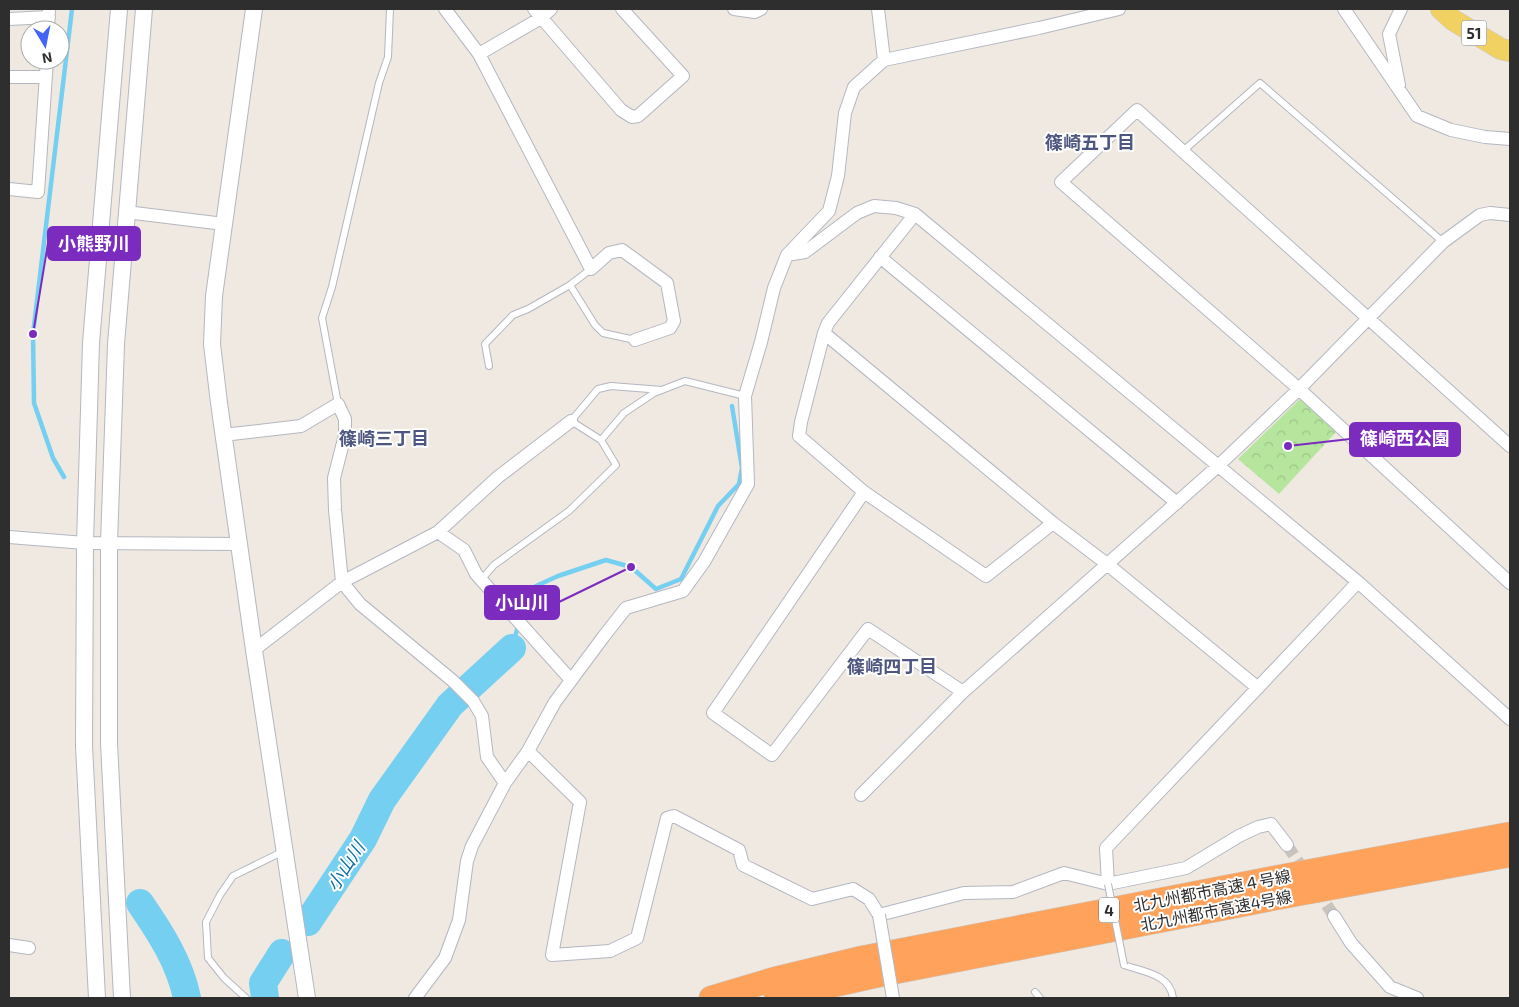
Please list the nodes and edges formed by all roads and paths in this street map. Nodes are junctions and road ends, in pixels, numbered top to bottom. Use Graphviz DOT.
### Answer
graph roads {
  1 [pos="119,9"];
  2 [pos="144,9"];
  3 [pos="254,9"];
  4 [pos="390,9"];
  5 [pos="445,9"];
  6 [pos="551,9"];
  7 [pos="622,9"];
  8 [pos="734,9"];
  9 [pos="761,9"];
  10 [pos="878,9"];
  11 [pos="1119,9"];
  12 [pos="1344,9"];
  13 [pos="1401,9"];
  14 [pos="1441,9"];
  15 [pos="49,13"];
  16 [pos="537,13"];
  17 [pos="9,19"];
  18 [pos="1510,51"];
  19 [pos="479,54"];
  20 [pos="884,60"];
  21 [pos="46,70"];
  22 [pos="9,77"];
  23 [pos="46,77"];
  24 [pos="1400,90"];
  25 [pos="1510,139"];
  26 [pos="1182,152"];
  27 [pos="9,189"];
  28 [pos="126,212"];
  29 [pos="915,214"];
  30 [pos="1510,216"];
  31 [pos="224,224"];
  32 [pos="1443,242"];
  33 [pos="788,255"];
  34 [pos="880,258"];
  35 [pos="591,269"];
  36 [pos="570,285"];
  37 [pos="1368,319"];
  38 [pos="824,333"];
  39 [pos="636,340"];
  40 [pos="489,366"];
  41 [pos="1299,388"];
  42 [pos="662,390"];
  43 [pos="745,396"];
  44 [pos="338,404"];
  45 [pos="571,422"];
  46 [pos="223,435"];
  47 [pos="601,440"];
  48 [pos="1510,446"];
  49 [pos="1218,466"];
  50 [pos="864,492"];
  51 [pos="1177,503"];
  52 [pos="1053,523"];
  53 [pos="438,532"];
  54 [pos="9,537"];
  55 [pos="85,543"];
  56 [pos="109,543"];
  57 [pos="239,544"];
  58 [pos="1107,564"];
  59 [pos="481,580"];
  60 [pos="342,582"];
  61 [pos="1358,582"];
  62 [pos="1510,583"];
  63 [pos="254,650"];
  64 [pos="571,680"];
  65 [pos="1258,688"];
  66 [pos="963,692"];
  67 [pos="1510,719"];
  68 [pos="528,751"];
  69 [pos="505,783"];
  70 [pos="861,794"];
  71 [pos="1510,834"];
  72 [pos="1288,845"];
  73 [pos="285,851"];
  74 [pos="1510,855"];
  75 [pos="1108,884"];
  76 [pos="879,915"];
  77 [pos="1334,916"];
  78 [pos="9,945"];
  79 [pos="29,948"];
  80 [pos="97,998"];
  81 [pos="122,998"];
  82 [pos="246,998"];
  83 [pos="307,998"];
  84 [pos="415,998"];
  85 [pos="711,998"];
  86 [pos="776,998"];
  87 [pos="893,998"];
  88 [pos="1173,998"];
  89 [pos="1417,998"];
  1 -- 55 [label="street"];
  2 -- 28 [label="street"];
  3 -- 31 [label="street"];
  4 -- 44 [label="lane"];
  5 -- 19 [label="street"];
  6 -- 16 [label="street"];
  7 -- 16 [label="street"];
  8 -- 9 [label="street"];
  10 -- 20 [label="street"];
  11 -- 20 [label="street"];
  12 -- 24 [label="street"];
  13 -- 24 [label="street"];
  14 -- 18 [label="main road, 51"];
  15 -- 17 [label="street"];
  16 -- 19 [label="street"];
  19 -- 35 [label="street"];
  20 -- 33 [label="street"];
  21 -- 23 [label="street"];
  22 -- 23 [label="street"];
  23 -- 27 [label="street"];
  24 -- 25 [label="street"];
  26 -- 32 [label="lane"];
  26 -- 37 [label="street"];
  26 -- 41 [label="street"];
  28 -- 31 [label="street"];
  28 -- 56 [label="street"];
  29 -- 33 [label="street"];
  29 -- 34 [label="street"];
  29 -- 49 [label="street"];
  30 -- 32 [label="street"];
  31 -- 46 [label="street"];
  32 -- 37 [label="street"];
  33 -- 43 [label="street"];
  34 -- 38 [label="street"];
  34 -- 51 [label="street"];
  35 -- 36 [label="lane"];
  35 -- 39 [label="street"];
  36 -- 39 [label="lane"];
  36 -- 40 [label="lane"];
  37 -- 41 [label="street"];
  37 -- 48 [label="street"];
  38 -- 50 [label="street"];
  38 -- 52 [label="street"];
  41 -- 49 [label="street"];
  41 -- 62 [label="street"];
  42 -- 43 [label="lane"];
  42 -- 45 [label="lane"];
  42 -- 47 [label="lane"];
  43 -- 64 [label="street"];
  44 -- 46 [label="street"];
  44 -- 60 [label="street"];
  45 -- 47 [label="lane"];
  45 -- 53 [label="street"];
  46 -- 57 [label="street"];
  47 -- 59 [label="lane"];
  49 -- 51 [label="street"];
  49 -- 61 [label="street"];
  50 -- 52 [label="street"];
  50 -- 66 [label="street"];
  51 -- 58 [label="street"];
  52 -- 58 [label="street"];
  53 -- 59 [label="street"];
  53 -- 60 [label="street"];
  54 -- 55 [label="street"];
  55 -- 56 [label="street"];
  55 -- 80 [label="street"];
  56 -- 57 [label="street"];
  56 -- 81 [label="street"];
  57 -- 63 [label="street"];
  58 -- 65 [label="street"];
  58 -- 66 [label="street"];
  59 -- 64 [label="street"];
  60 -- 63 [label="street"];
  60 -- 69 [label="street"];
  61 -- 65 [label="street"];
  61 -- 67 [label="street"];
  63 -- 73 [label="street"];
  64 -- 68 [label="street"];
  65 -- 75 [label="street"];
  66 -- 70 [label="street"];
  68 -- 69 [label="street"];
  68 -- 76 [label="street"];
  69 -- 84 [label="street"];
  71 -- 85 [label="highway, 北九州都市高速４号線 / 4"];
  72 -- 75 [label="street"];
  73 -- 82 [label="lane"];
  73 -- 83 [label="street"];
  74 -- 86 [label="highway, 北九州都市高速4号線 / 4"];
  75 -- 76 [label="street"];
  75 -- 88 [label="lane, bridge"];
  76 -- 87 [label="street, bridge"];
  77 -- 89 [label="street"];
  78 -- 79 [label="street"];
}
